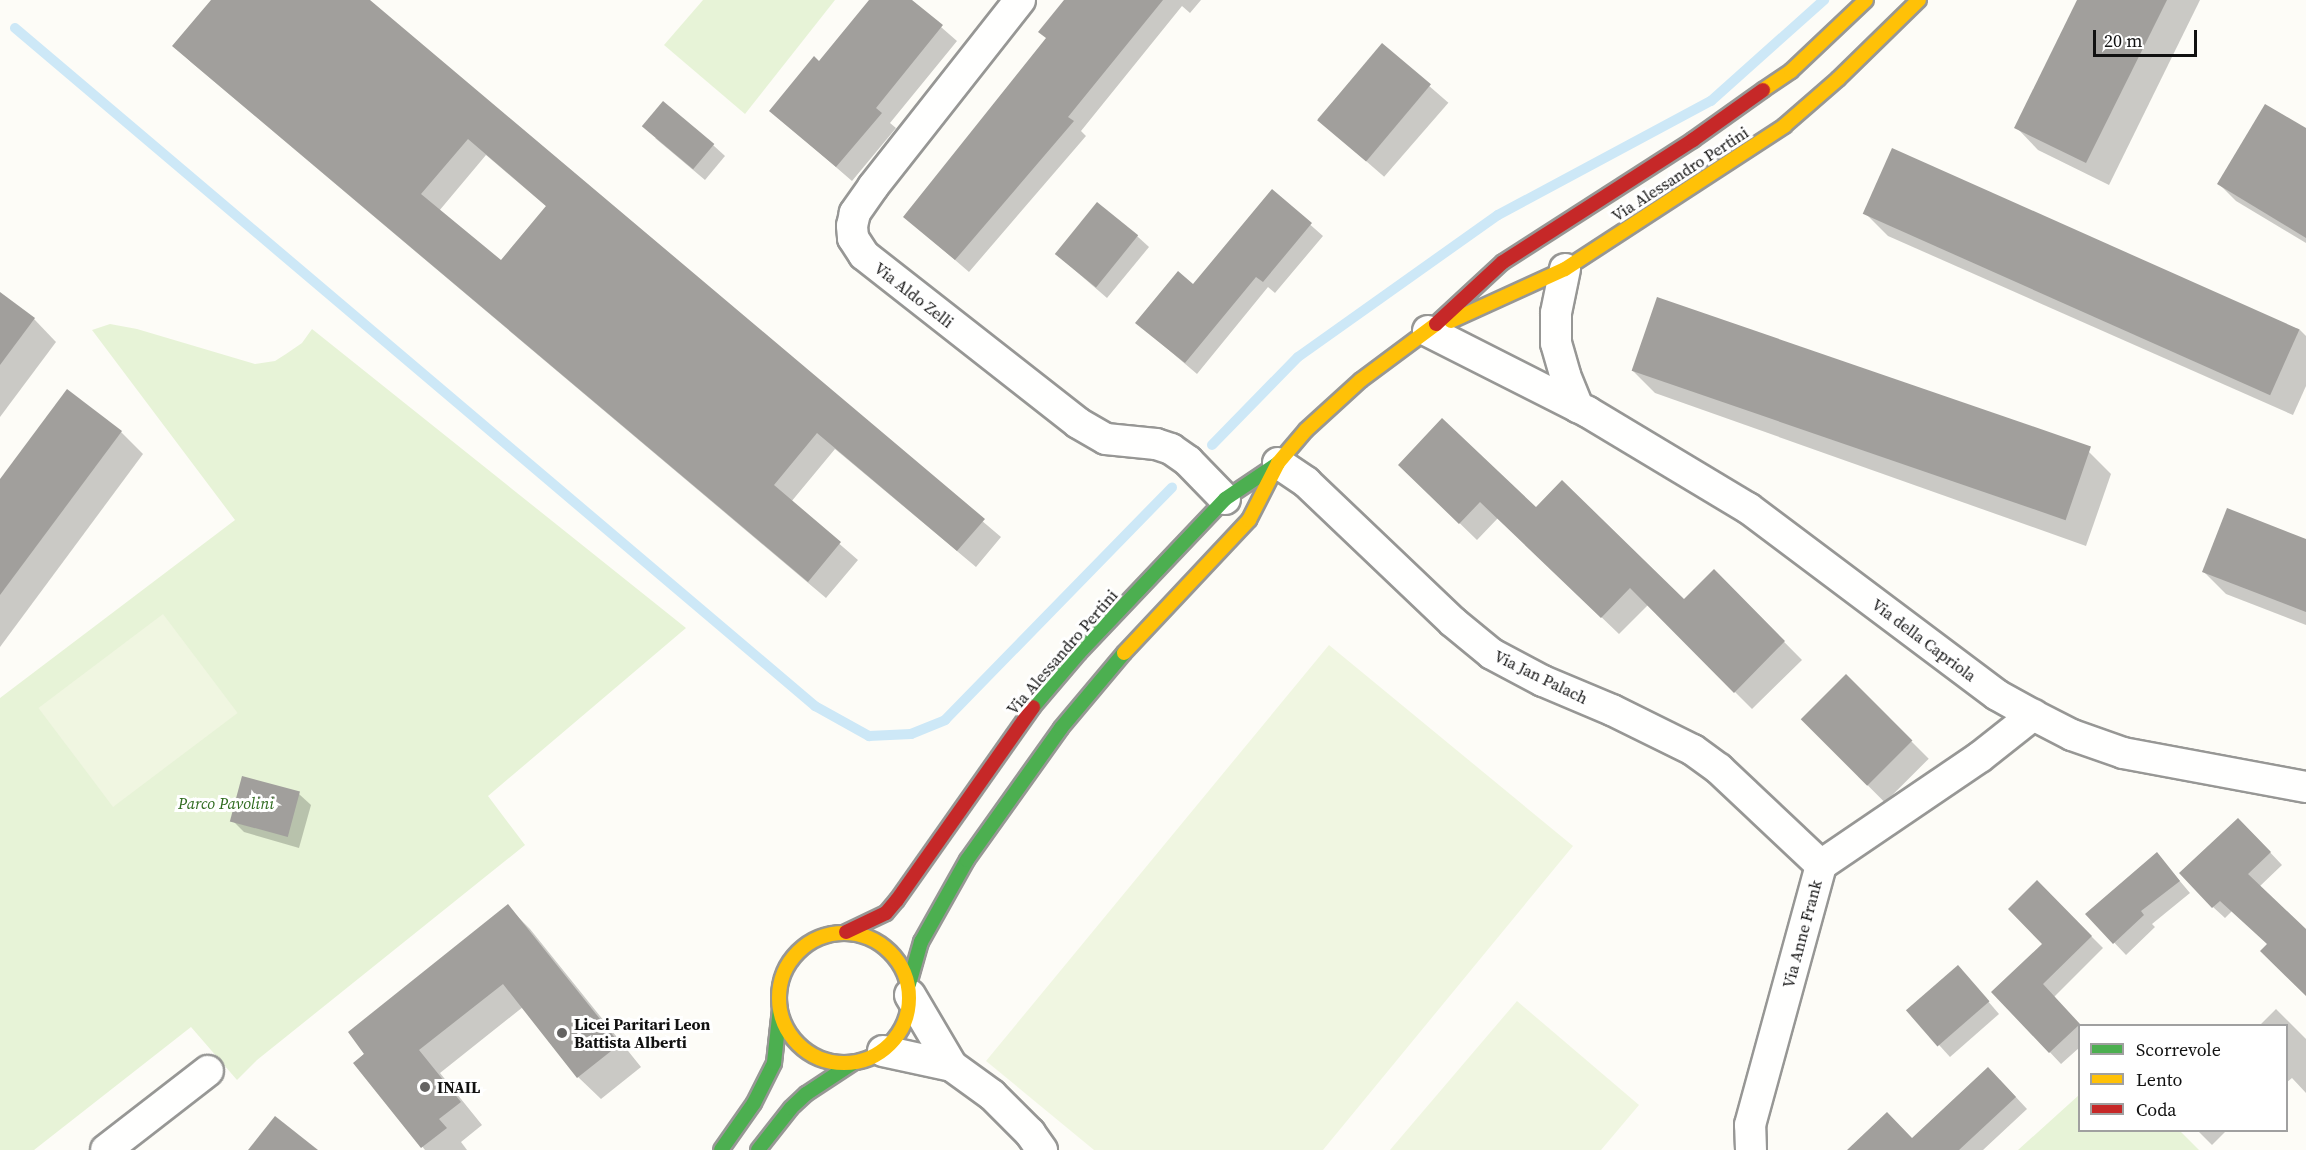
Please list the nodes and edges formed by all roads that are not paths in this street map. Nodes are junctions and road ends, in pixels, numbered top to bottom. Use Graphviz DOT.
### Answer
graph roads {
  1 [pos="1020,0"];
  2 [pos="1866,0"];
  3 [pos="1919,0"];
  4 [pos="1565,269"];
  5 [pos="1428,331"];
  6 [pos="1578,407"];
  7 [pos="1278,463"];
  8 [pos="1225,499"];
  9 [pos="2033,715"];
  10 [pos="2306,787"];
  11 [pos="1821,865"];
  12 [pos="846,932"];
  13 [pos="909,989"];
  14 [pos="780,1009"];
  15 [pos="883,1051"];
  16 [pos="853,1063"];
  17 [pos="952,1066"];
  18 [pos="208,1071"];
  19 [pos="106,1150"];
  20 [pos="721,1150"];
  21 [pos="758,1150"];
  22 [pos="1042,1150"];
  23 [pos="1751,1150"];
  1 -- 8 [label="street, Via Aldo Zelli"];
  2 -- 5 [label="street, Via Alessandro Pertini"];
  3 -- 4 [label="street, Via Alessandro Pertini"];
  4 -- 5 [label="street, Via Alessandro Pertini"];
  4 -- 6 [label="street"];
  5 -- 6 [label="street, Via della Capriola"];
  5 -- 7 [label="street, Via Alessandro Pertini"];
  6 -- 9 [label="street, Via della Capriola"];
  7 -- 8 [label="street, Via Alessandro Pertini"];
  7 -- 11 [label="street, Via Jan Palach"];
  7 -- 13 [label="street, Via Alessandro Pertini"];
  8 -- 12 [label="street, Via Alessandro Pertini"];
  9 -- 10 [label="street, Via della Capriola"];
  9 -- 11 [label="street, Via Anne Frank"];
  11 -- 23 [label="street, Via Anne Frank"];
  12 -- 13 [label="street"];
  12 -- 14 [label="street"];
  13 -- 15 [label="street"];
  13 -- 17 [label="street"];
  14 -- 16 [label="street"];
  14 -- 20 [label="street"];
  15 -- 16 [label="street"];
  15 -- 17 [label="street"];
  16 -- 21 [label="street"];
  17 -- 22 [label="street"];
  18 -- 19 [label="street"];
}
